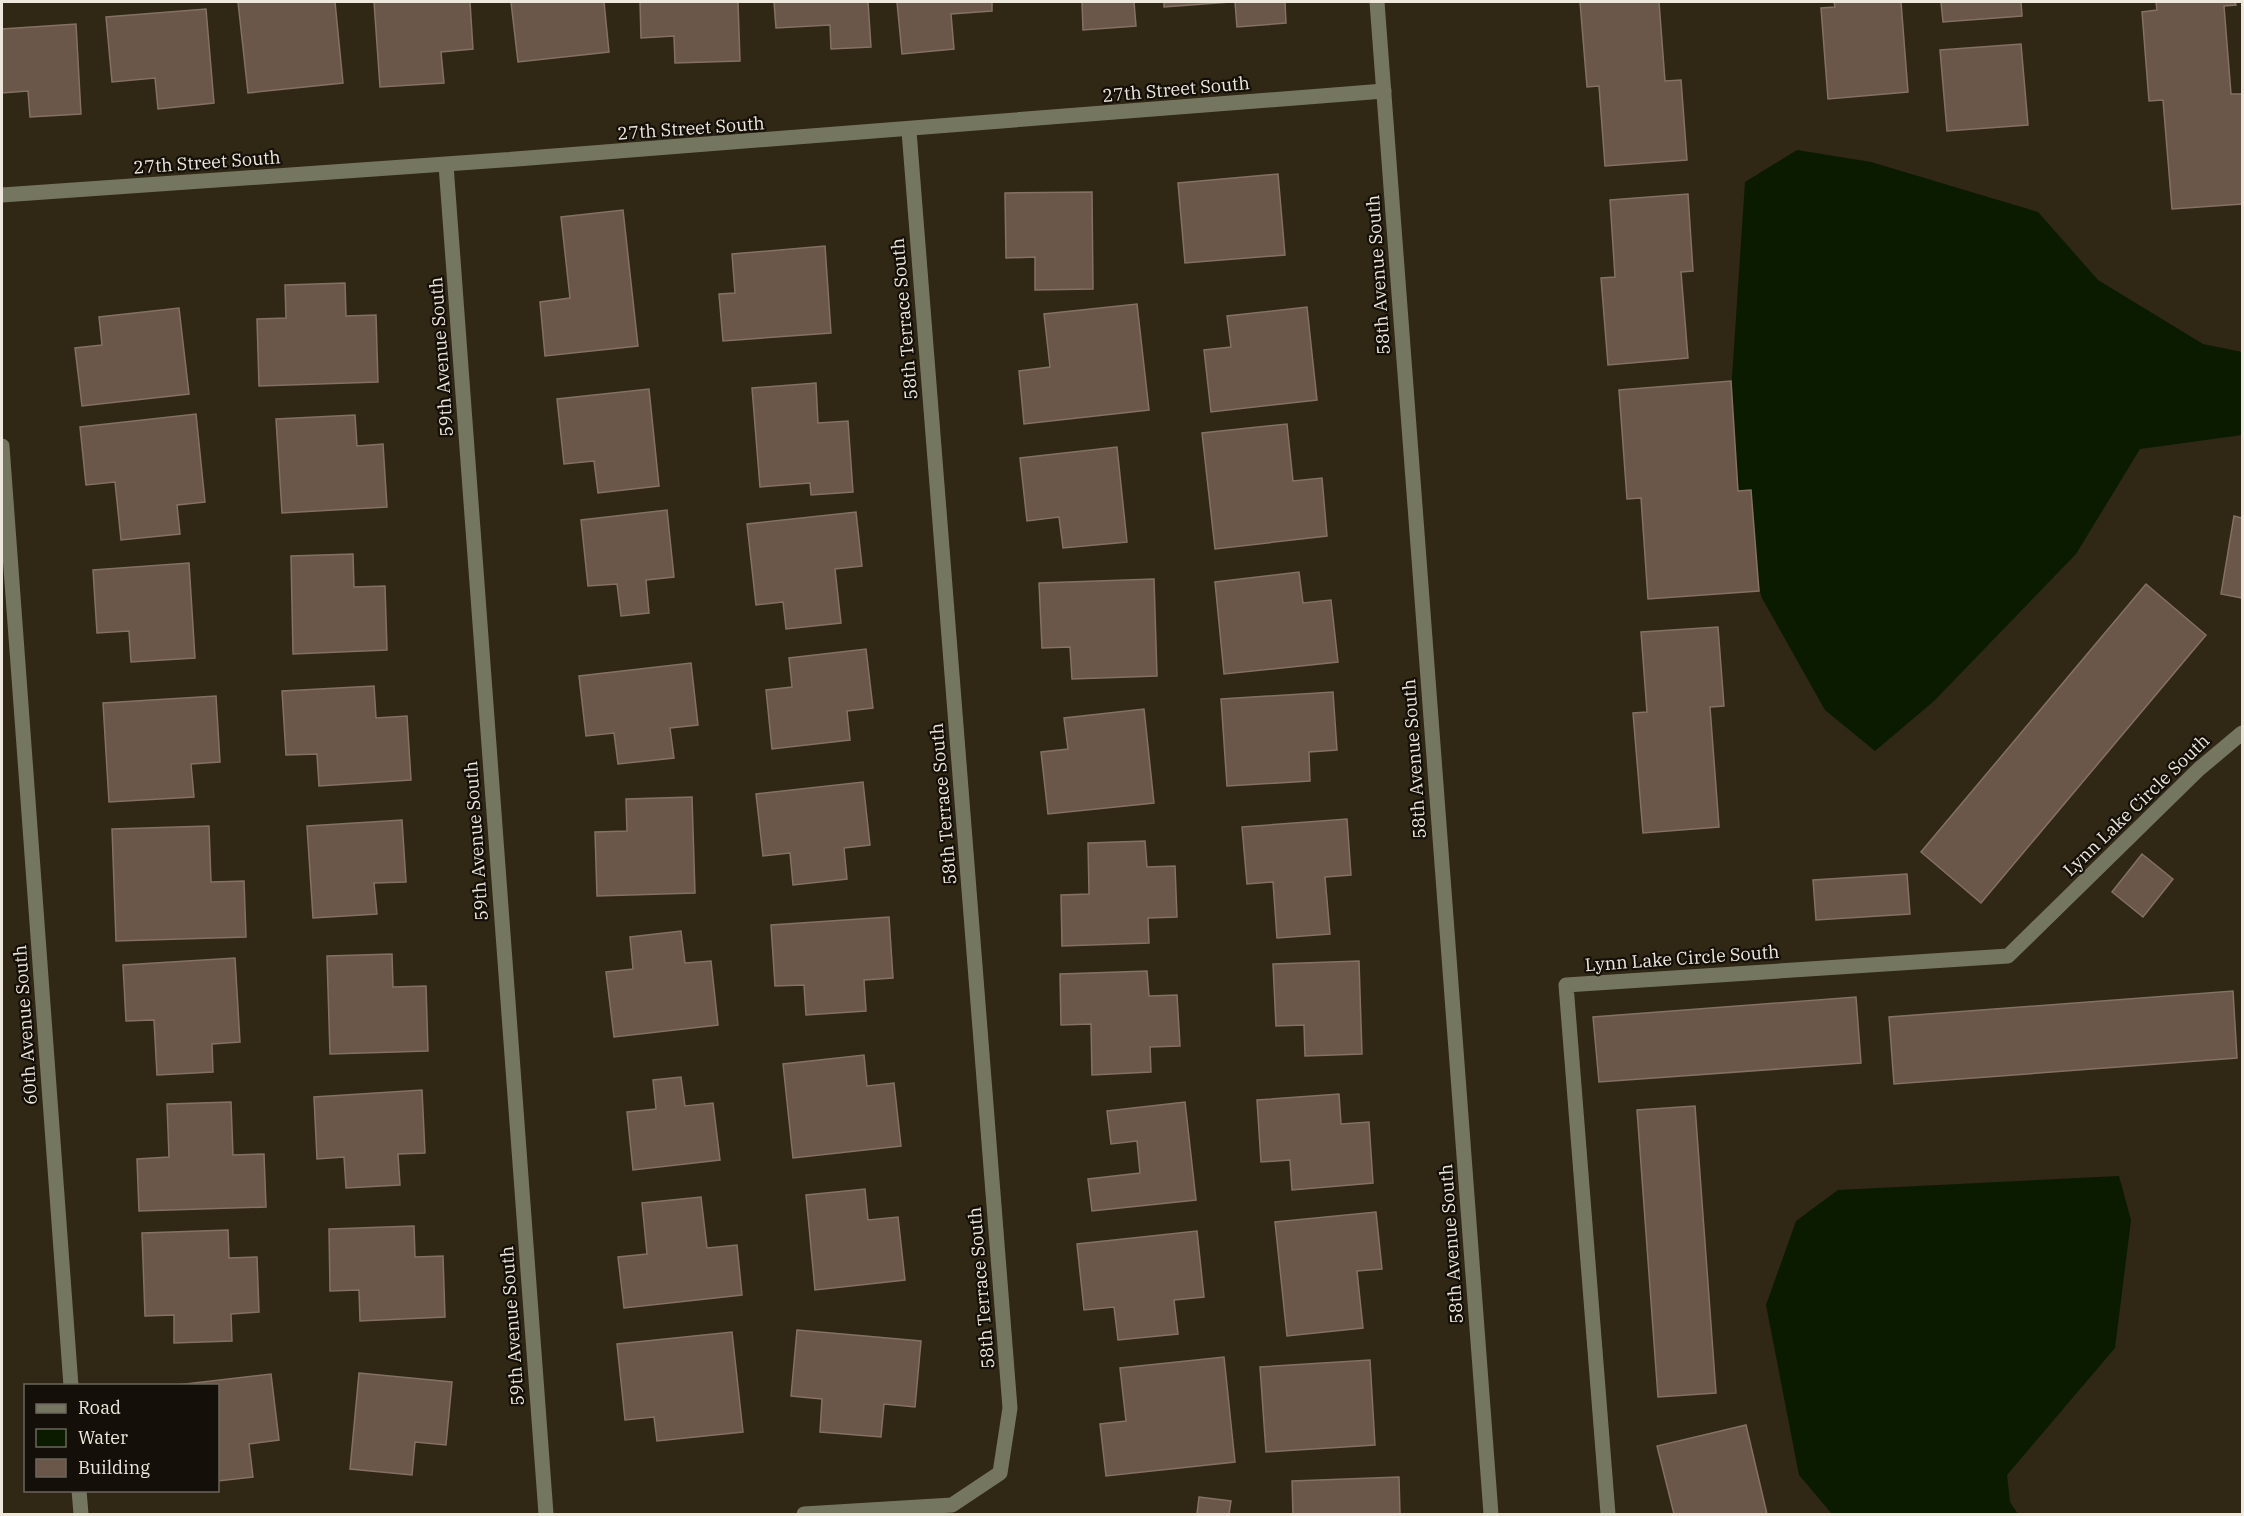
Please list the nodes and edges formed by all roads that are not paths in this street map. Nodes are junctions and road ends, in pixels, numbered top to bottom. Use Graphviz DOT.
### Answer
graph roads {
  1 [pos="1377,2"];
  2 [pos="1384,91"];
  3 [pos="909,131"];
  4 [pos="446,165"];
  5 [pos="2,195"];
  6 [pos="2,446"];
  7 [pos="2242,733"];
  8 [pos="71,1384"];
  9 [pos="79,1492"];
  10 [pos="81,1515"];
  11 [pos="546,1515"];
  12 [pos="804,1515"];
  13 [pos="1491,1515"];
  14 [pos="1608,1515"];
  1 -- 2 [label="street, 58th Avenue South"];
  2 -- 3 [label="street, 27th Street South"];
  2 -- 13 [label="street, 58th Avenue South"];
  3 -- 4 [label="street, 27th Street South"];
  3 -- 12 [label="street, 58th Terrace South"];
  4 -- 5 [label="street, 27th Street South"];
  4 -- 11 [label="street, 59th Avenue South"];
  6 -- 8 [label="street, 60th Avenue South"];
  7 -- 14 [label="street, Lynn Lake Circle South"];
  9 -- 10 [label="street"];
}
